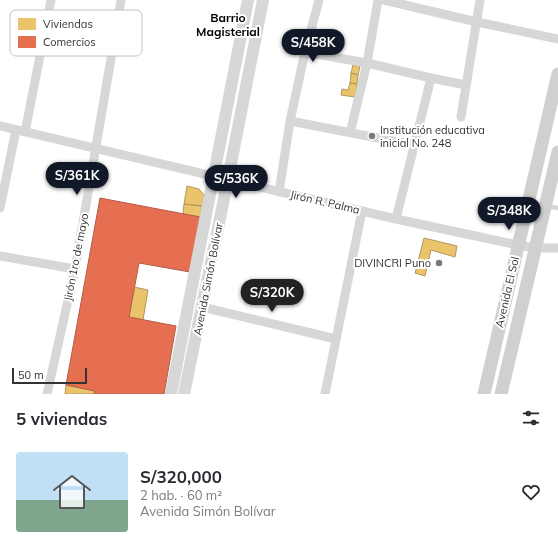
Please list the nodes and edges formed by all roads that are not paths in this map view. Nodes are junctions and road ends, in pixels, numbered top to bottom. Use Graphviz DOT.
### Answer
graph roads {
  1 [pos="51,0"];
  2 [pos="121,0"];
  3 [pos="248,0"];
  4 [pos="263,0"];
  5 [pos="319,0"];
  6 [pos="378,0"];
  7 [pos="384,0"];
  8 [pos="480,0"];
  9 [pos="416,4"];
  10 [pos="49,10"];
  11 [pos="119,10"];
  12 [pos="477,22"];
  13 [pos="558,39"];
  14 [pos="305,52"];
  15 [pos="40,56"];
  16 [pos="112,56"];
  17 [pos="367,64"];
  18 [pos="558,74"];
  19 [pos="431,78"];
  20 [pos="466,85"];
  21 [pos="462,117"];
  22 [pos="290,121"];
  23 [pos="0,126"];
  24 [pos="16,130"];
  25 [pos="25,132"];
  26 [pos="350,133"];
  27 [pos="414,145"];
  28 [pos="96,148"];
  29 [pos="558,152"];
  30 [pos="214,176"];
  31 [pos="228,179"];
  32 [pos="279,192"];
  33 [pos="552,207"];
  34 [pos="0,208"];
  35 [pos="362,211"];
  36 [pos="396,219"];
  37 [pos="518,245"];
  38 [pos="535,248"];
  39 [pos="558,248"];
  40 [pos="0,256"];
  41 [pos="75,269"];
  42 [pos="202,307"];
  43 [pos="336,339"];
  44 [pos="47,394"];
  45 [pos="171,394"];
  46 [pos="184,394"];
  47 [pos="325,394"];
  48 [pos="484,394"];
  49 [pos="501,394"];
  1 -- 10 [label="street"];
  2 -- 11 [label="street, Jirón 1ro de mayo"];
  3 -- 30 [label="street, Avenida Simón Bolívar"];
  4 -- 31 [label="street, Avenida Simón Bolívar"];
  5 -- 14 [label="street"];
  6 -- 17 [label="street"];
  7 -- 9 [label="street"];
  8 -- 12 [label="street"];
  9 -- 12 [label="street"];
  12 -- 13 [label="street"];
  12 -- 20 [label="street"];
  14 -- 17 [label="street"];
  14 -- 22 [label="street"];
  15 -- 25 [label="street"];
  16 -- 28 [label="street, Jirón 1ro de mayo"];
  17 -- 19 [label="street"];
  17 -- 26 [label="street"];
  18 -- 37 [label="main road, Avenida El Sol"];
  19 -- 20 [label="street"];
  19 -- 27 [label="street"];
  20 -- 21 [label="street"];
  22 -- 26 [label="street"];
  22 -- 32 [label="street"];
  23 -- 24 [label="street, Jirón R. Palma"];
  24 -- 25 [label="street, Jirón R. Palma"];
  24 -- 34 [label="street"];
  25 -- 28 [label="street, Jirón R. Palma"];
  26 -- 27 [label="street"];
  27 -- 36 [label="street"];
  28 -- 30 [label="street, Jirón R. Palma"];
  28 -- 41 [label="street, Jirón 1ro de mayo"];
  29 -- 33 [label="main road, Avenida El Sol"];
  30 -- 31 [label="street, Jirón R. Palma"];
  30 -- 45 [label="street, Avenida Simón Bolívar"];
  31 -- 32 [label="street, Jirón R. Palma"];
  31 -- 42 [label="street, Avenida Simón Bolívar"];
  32 -- 35 [label="street, Jirón R. Palma"];
  33 -- 38 [label="main road, Avenida El Sol"];
  35 -- 36 [label="street, Jirón R. Palma"];
  35 -- 43 [label="street"];
  36 -- 37 [label="street, Jirón R. Palma"];
  37 -- 38 [label="street, Jirón R. Palma"];
  37 -- 48 [label="main road, Avenida El Sol"];
  38 -- 39 [label="street, Jirón R. Palma"];
  38 -- 49 [label="main road, Avenida El Sol"];
  40 -- 41 [label="street"];
  41 -- 44 [label="street, Jirón 1ro de mayo"];
  42 -- 43 [label="street"];
  42 -- 46 [label="street, Avenida Simón Bolívar"];
  43 -- 47 [label="street"];
}
